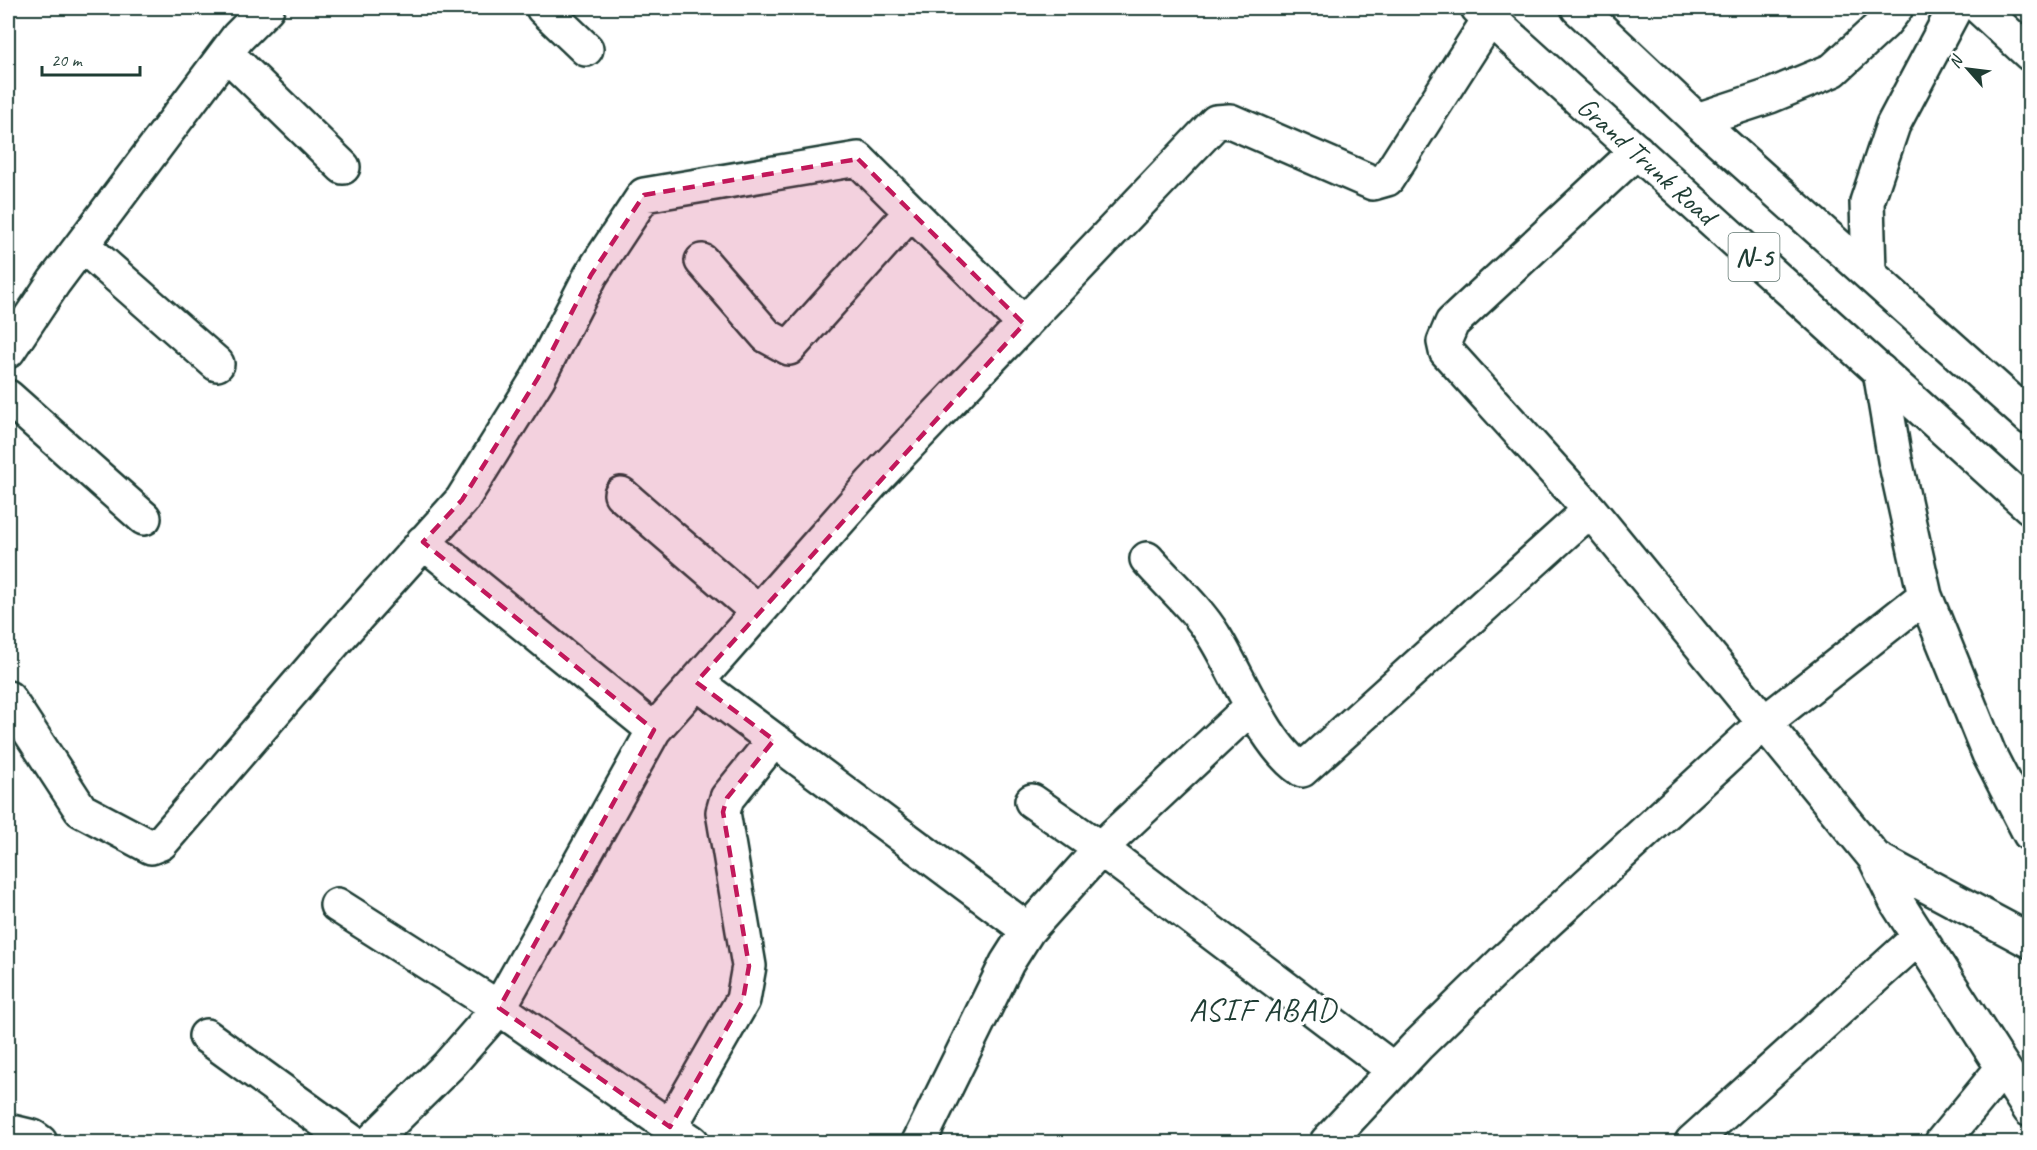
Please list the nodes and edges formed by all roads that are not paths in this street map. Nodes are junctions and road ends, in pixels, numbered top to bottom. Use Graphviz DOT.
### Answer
graph roads {
  1 [pos="267,8"];
  2 [pos="543,8"];
  3 [pos="1578,8"];
  4 [pos="1896,8"];
  5 [pos="1955,8"];
  6 [pos="1980,8"];
  7 [pos="1484,13"];
  8 [pos="586,49"];
  9 [pos="226,53"];
  10 [pos="2030,54"];
  11 [pos="1697,120"];
  12 [pos="1637,150"];
  13 [pos="344,167"];
  14 [pos="911,212"];
  15 [pos="82,245"];
  16 [pos="702,261"];
  17 [pos="1869,273"];
  18 [pos="1024,324"];
  19 [pos="8,351"];
  20 [pos="217,364"];
  21 [pos="1880,371"];
  22 [pos="8,397"];
  23 [pos="2030,418"];
  24 [pos="621,494"];
  25 [pos="2030,507"];
  26 [pos="1590,510"];
  27 [pos="144,518"];
  28 [pos="423,542"];
  29 [pos="1147,559"];
  30 [pos="1924,596"];
  31 [pos="758,612"];
  32 [pos="696,682"];
  33 [pos="8,698"];
  34 [pos="1252,706"];
  35 [pos="1764,723"];
  36 [pos="654,729"];
  37 [pos="774,740"];
  38 [pos="1032,801"];
  39 [pos="2030,834"];
  40 [pos="1101,849"];
  41 [pos="1875,858"];
  42 [pos="337,905"];
  43 [pos="1028,930"];
  44 [pos="1919,937"];
  45 [pos="2030,941"];
  46 [pos="499,1008"];
  47 [pos="206,1036"];
  48 [pos="2002,1069"];
  49 [pos="1394,1071"];
  50 [pos="2030,1110"];
  51 [pos="8,1131"];
  52 [pos="681,1135"];
  53 [pos="40,1143"];
  54 [pos="352,1143"];
  55 [pos="371,1143"];
  56 [pos="919,1143"];
  57 [pos="1327,1143"];
  58 [pos="1692,1143"];
  59 [pos="1942,1143"];
  1 -- 9 [label="main road"];
  2 -- 8 [label="main road"];
  3 -- 11 [label="main road, N-5"];
  4 -- 11 [label="main road"];
  5 -- 17 [label="main road"];
  6 -- 10 [label="main road"];
  7 -- 12 [label="main road, Grand Trunk Road / N-5"];
  7 -- 18 [label="main road"];
  9 -- 13 [label="main road"];
  9 -- 15 [label="main road"];
  11 -- 17 [label="main road, N-5"];
  12 -- 21 [label="main road, Grand Trunk Road / N-5"];
  12 -- 26 [label="main road"];
  14 -- 16 [label="main road"];
  14 -- 18 [label="main road"];
  14 -- 28 [label="main road"];
  15 -- 19 [label="main road"];
  15 -- 20 [label="main road"];
  17 -- 23 [label="main road, N-5"];
  18 -- 31 [label="main road"];
  21 -- 25 [label="main road, Grand Trunk Road / N-5"];
  21 -- 30 [label="main road"];
  22 -- 27 [label="main road"];
  24 -- 31 [label="main road"];
  26 -- 34 [label="main road"];
  26 -- 35 [label="main road"];
  28 -- 33 [label="main road"];
  28 -- 36 [label="main road"];
  29 -- 34 [label="main road"];
  30 -- 35 [label="main road"];
  30 -- 39 [label="main road"];
  31 -- 32 [label="main road"];
  32 -- 36 [label="main road"];
  32 -- 37 [label="main road"];
  34 -- 40 [label="main road"];
  35 -- 41 [label="main road"];
  35 -- 49 [label="main road"];
  36 -- 46 [label="main road"];
  37 -- 43 [label="main road"];
  37 -- 52 [label="main road"];
  38 -- 40 [label="main road"];
  40 -- 43 [label="main road"];
  40 -- 49 [label="main road"];
  41 -- 44 [label="main road"];
  41 -- 45 [label="main road"];
  42 -- 46 [label="main road"];
  43 -- 56 [label="main road"];
  44 -- 48 [label="main road"];
  44 -- 58 [label="main road"];
  46 -- 52 [label="main road"];
  46 -- 55 [label="main road"];
  47 -- 54 [label="main road"];
  48 -- 50 [label="main road"];
  48 -- 59 [label="main road"];
  49 -- 57 [label="main road"];
  51 -- 53 [label="main road"];
}
